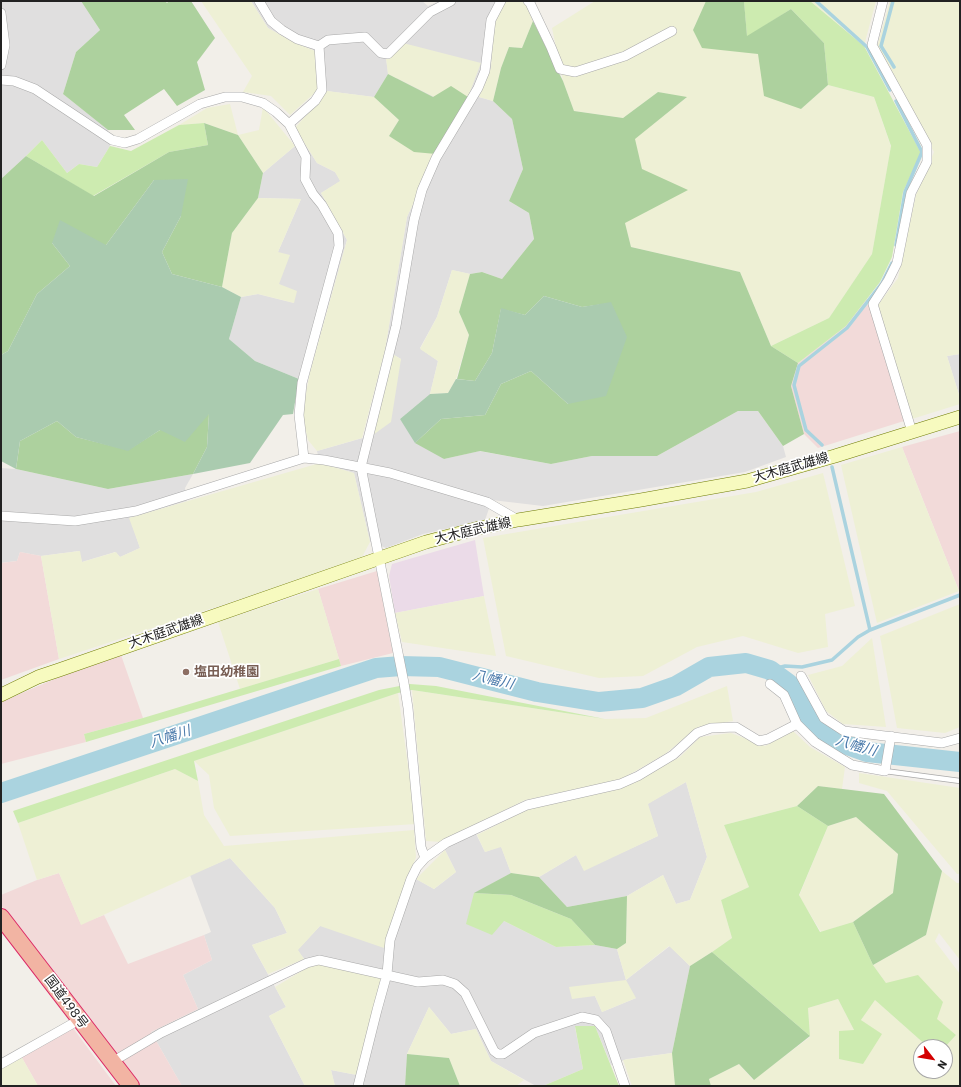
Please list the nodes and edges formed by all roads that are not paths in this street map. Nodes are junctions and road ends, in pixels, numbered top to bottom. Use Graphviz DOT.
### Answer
graph roads {
  1 [pos="259,1"];
  2 [pos="451,1"];
  3 [pos="501,1"];
  4 [pos="528,1"];
  5 [pos="883,1"];
  6 [pos="1,13"];
  7 [pos="672,31"];
  8 [pos="319,46"];
  9 [pos="1,65"];
  10 [pos="1,80"];
  11 [pos="289,124"];
  12 [pos="960,417"];
  13 [pos="912,432"];
  14 [pos="304,458"];
  15 [pos="361,467"];
  16 [pos="1,516"];
  17 [pos="518,520"];
  18 [pos="380,558"];
  19 [pos="800,676"];
  20 [pos="770,684"];
  21 [pos="1,695"];
  22 [pos="797,724"];
  23 [pos="891,736"];
  24 [pos="960,738"];
  25 [pos="885,771"];
  26 [pos="960,781"];
  27 [pos="426,858"];
  28 [pos="1,917"];
  29 [pos="387,974"];
  30 [pos="79,1020"];
  31 [pos="112,1062"];
  32 [pos="1,1064"];
  33 [pos="131,1086"];
  34 [pos="358,1086"];
  35 [pos="625,1086"];
  1 -- 8 [label="street"];
  2 -- 8 [label="street"];
  3 -- 15 [label="street"];
  4 -- 7 [label="street"];
  5 -- 13 [label="street"];
  6 -- 9 [label="street"];
  8 -- 11 [label="street"];
  10 -- 11 [label="street"];
  11 -- 14 [label="street"];
  12 -- 13 [label="main road, 大木庭武雄線"];
  13 -- 17 [label="main road, 大木庭武雄線"];
  14 -- 15 [label="street"];
  14 -- 16 [label="street"];
  15 -- 17 [label="street"];
  15 -- 18 [label="street"];
  17 -- 18 [label="main road, 大木庭武雄線"];
  18 -- 21 [label="main road, 大木庭武雄線"];
  18 -- 27 [label="street"];
  19 -- 23 [label="street"];
  20 -- 22 [label="street"];
  22 -- 25 [label="street"];
  22 -- 27 [label="street"];
  23 -- 24 [label="street"];
  23 -- 25 [label="street"];
  25 -- 26 [label="lane"];
  27 -- 29 [label="street"];
  28 -- 30 [label="highway, 国道498号"];
  29 -- 31 [label="street"];
  29 -- 34 [label="street"];
  29 -- 35 [label="street"];
  30 -- 31 [label="highway, 国道498号"];
  30 -- 32 [label="street"];
  31 -- 33 [label="highway, 国道498号"];
}
